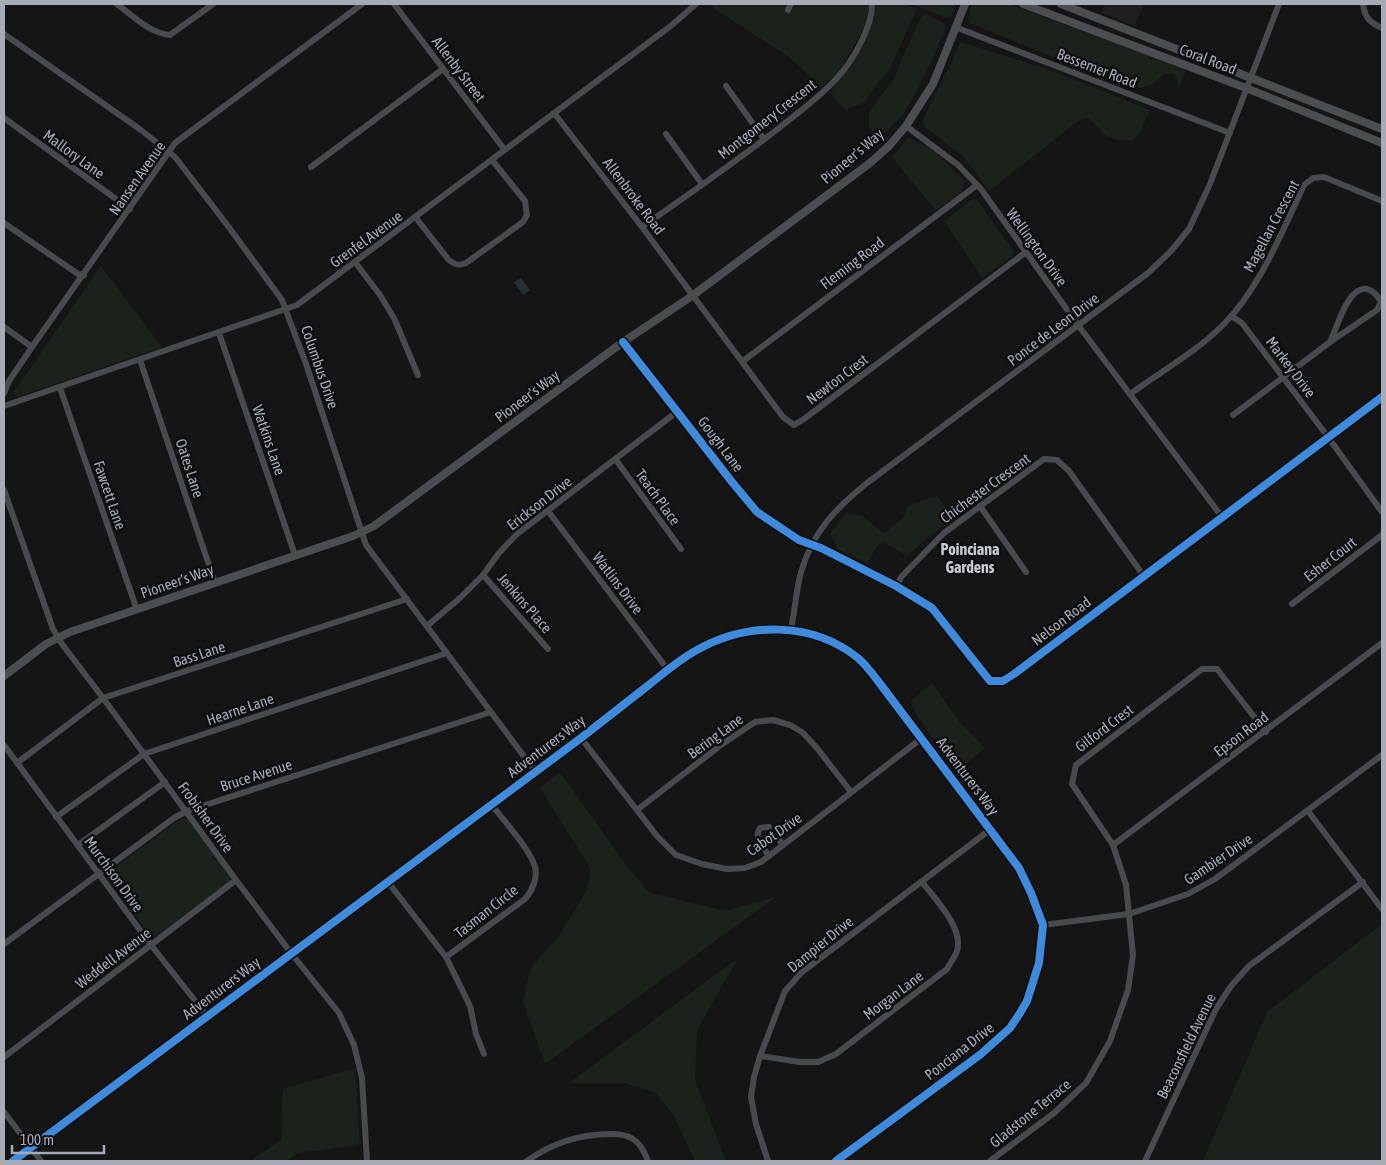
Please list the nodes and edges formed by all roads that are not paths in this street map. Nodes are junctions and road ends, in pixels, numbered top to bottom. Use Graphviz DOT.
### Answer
graph roads {
  1 [pos="117,4"];
  2 [pos="213,4"];
  3 [pos="362,4"];
  4 [pos="394,4"];
  5 [pos="696,4"];
  6 [pos="872,4"];
  7 [pos="965,4"];
  8 [pos="1023,4"];
  9 [pos="1061,4"];
  10 [pos="1279,4"];
  11 [pos="1363,4"];
  12 [pos="1079,11"];
  13 [pos="1074,24"];
  14 [pos="955,27"];
  15 [pos="1382,28"];
  16 [pos="4,34"];
  17 [pos="1172,47"];
  18 [pos="1168,58"];
  19 [pos="443,70"];
  20 [pos="1250,76"];
  21 [pos="726,86"];
  22 [pos="1246,88"];
  23 [pos="1324,105"];
  24 [pos="554,114"];
  25 [pos="1318,117"];
  26 [pos="4,118"];
  27 [pos="906,126"];
  28 [pos="1382,129"];
  29 [pos="1230,133"];
  30 [pos="666,134"];
  31 [pos="764,139"];
  32 [pos="1382,143"];
  33 [pos="504,150"];
  34 [pos="169,152"];
  35 [pos="492,160"];
  36 [pos="312,167"];
  37 [pos="702,184"];
  38 [pos="977,185"];
  39 [pos="1382,201"];
  40 [pos="130,209"];
  41 [pos="416,218"];
  42 [pos="4,223"];
  43 [pos="642,228"];
  44 [pos="1026,252"];
  45 [pos="355,262"];
  46 [pos="84,275"];
  47 [pos="692,296"];
  48 [pos="286,310"];
  49 [pos="1231,316"];
  50 [pos="1078,326"];
  51 [pos="4,327"];
  52 [pos="219,333"];
  53 [pos="623,342"];
  54 [pos="1330,342"];
  55 [pos="32,347"];
  56 [pos="140,360"];
  57 [pos="743,361"];
  58 [pos="418,375"];
  59 [pos="1283,378"];
  60 [pos="60,388"];
  61 [pos="4,393"];
  62 [pos="1130,394"];
  63 [pos="1382,397"];
  64 [pos="4,406"];
  65 [pos="678,411"];
  66 [pos="1233,415"];
  67 [pos="1328,436"];
  68 [pos="616,460"];
  69 [pos="4,490"];
  70 [pos="980,506"];
  71 [pos="548,511"];
  72 [pos="1382,512"];
  73 [pos="1222,518"];
  74 [pos="362,532"];
  75 [pos="1382,534"];
  76 [pos="812,545"];
  77 [pos="681,549"];
  78 [pos="295,555"];
  79 [pos="1026,572"];
  80 [pos="483,574"];
  81 [pos="1144,575"];
  82 [pos="215,583"];
  83 [pos="896,586"];
  84 [pos="406,599"];
  85 [pos="1292,604"];
  86 [pos="137,610"];
  87 [pos="427,626"];
  88 [pos="791,630"];
  89 [pos="58,638"];
  90 [pos="1382,643"];
  91 [pos="548,649"];
  92 [pos="447,653"];
  93 [pos="668,670"];
  94 [pos="4,676"];
  95 [pos="104,698"];
  96 [pos="491,712"];
  97 [pos="1266,732"];
  98 [pos="581,738"];
  99 [pos="922,738"];
  100 [pos="4,745"];
  101 [pos="144,754"];
  102 [pos="1382,755"];
  103 [pos="17,764"];
  104 [pos="536,771"];
  105 [pos="165,782"];
  106 [pos="851,792"];
  107 [pos="492,805"];
  108 [pos="637,810"];
  109 [pos="187,811"];
  110 [pos="1308,811"];
  111 [pos="56,817"];
  112 [pos="991,829"];
  113 [pos="78,845"];
  114 [pos="783,845"];
  115 [pos="1113,845"];
  116 [pos="769,856"];
  117 [pos="99,874"];
  118 [pos="236,880"];
  119 [pos="388,882"];
  120 [pos="922,882"];
  121 [pos="1363,882"];
  122 [pos="1382,909"];
  123 [pos="1129,914"];
  124 [pos="1043,925"];
  125 [pos="4,944"];
  126 [pos="151,945"];
  127 [pos="291,953"];
  128 [pos="446,957"];
  129 [pos="206,1016"];
  130 [pos="484,1054"];
  131 [pos="760,1056"];
  132 [pos="4,1057"];
  133 [pos="4,1112"];
  134 [pos="31,1148"];
  135 [pos="13,1161"];
  136 [pos="41,1161"];
  137 [pos="367,1161"];
  138 [pos="527,1161"];
  139 [pos="648,1161"];
  140 [pos="768,1161"];
  141 [pos="836,1161"];
  142 [pos="990,1161"];
  143 [pos="1145,1161"];
  1 -- 2 [label="street"];
  3 -- 34 [label="street, Nansen Avenue"];
  4 -- 19 [label="street, Allenby Street"];
  5 -- 24 [label="street, Grenfel Avenue"];
  6 -- 31 [label="street, Montgomery Crescent"];
  7 -- 14 [label="main road, Pioneer's Way"];
  8 -- 13 [label="main road, Coral Road"];
  9 -- 12 [label="main road, Coral Road"];
  10 -- 20 [label="street, Ponce de Leon Drive"];
  11 -- 15 [label="street"];
  12 -- 13 [label="main road"];
  12 -- 17 [label="main road, Coral Road"];
  13 -- 18 [label="main road, Coral Road"];
  14 -- 27 [label="main road, Pioneer's Way"];
  14 -- 29 [label="street, Bessemer Road"];
  16 -- 34 [label="street, Columbus Drive"];
  17 -- 18 [label="main road"];
  17 -- 20 [label="main road, Coral Road"];
  18 -- 22 [label="main road, Coral Road"];
  19 -- 33 [label="street, Allenby Street"];
  19 -- 36 [label="street"];
  20 -- 22 [label="street, Ponce de Leon Drive"];
  20 -- 23 [label="main road, Coral Road"];
  21 -- 31 [label="street"];
  22 -- 25 [label="main road, Coral Road"];
  22 -- 29 [label="street, Ponce de Leon Drive"];
  23 -- 25 [label="main road"];
  23 -- 28 [label="main road, Coral Road"];
  24 -- 33 [label="street, Grenfel Avenue"];
  24 -- 43 [label="street, Allenbroke Road"];
  25 -- 32 [label="main road, Coral Road"];
  26 -- 40 [label="street, Mallory Lane"];
  27 -- 38 [label="street, Wellington Drive"];
  27 -- 47 [label="main road, Pioneer's Way"];
  29 -- 50 [label="street, Ponce de Leon Drive"];
  30 -- 37 [label="street"];
  31 -- 37 [label="street, Montgomery Crescent"];
  33 -- 35 [label="street, Grenfel Avenue"];
  34 -- 40 [label="street, Nansen Avenue"];
  34 -- 48 [label="street, Columbus Drive"];
  35 -- 41 [label="street, Grenfel Avenue"];
  35 -- 41 [label="street"];
  37 -- 43 [label="street, Montgomery Crescent"];
  38 -- 44 [label="street, Wellington Drive"];
  38 -- 57 [label="street, Fleming Road"];
  39 -- 49 [label="street, Magellan Crescent"];
  40 -- 46 [label="street, Nansen Avenue"];
  41 -- 45 [label="street, Grenfel Avenue"];
  42 -- 46 [label="street"];
  43 -- 47 [label="street, Allenbroke Road"];
  44 -- 50 [label="street, Wellington Drive"];
  44 -- 57 [label="street, Newton Crest"];
  45 -- 48 [label="street, Grenfel Avenue"];
  45 -- 58 [label="street"];
  46 -- 55 [label="street, Nansen Avenue"];
  47 -- 53 [label="main road, Pioneer's Way"];
  47 -- 57 [label="street, Newton Crest"];
  48 -- 52 [label="street, Grenfel Avenue"];
  48 -- 74 [label="street, Columbus Drive"];
  49 -- 59 [label="street, Markey Drive"];
  49 -- 62 [label="street, Magellan Crescent"];
  50 -- 62 [label="street, Wellington Drive"];
  50 -- 76 [label="street, Ponce de Leon Drive"];
  51 -- 55 [label="street"];
  52 -- 56 [label="street, Grenfel Avenue"];
  52 -- 78 [label="street, Watkins Lane"];
  53 -- 65 [label="street, Gough Lane"];
  53 -- 74 [label="main road, Pioneer's Way"];
  54 -- 54 [label="street"];
  54 -- 59 [label="street"];
  55 -- 61 [label="street, Nansen Avenue"];
  56 -- 60 [label="street, Grenfel Avenue"];
  56 -- 82 [label="street, Oates Lane"];
  59 -- 66 [label="street"];
  59 -- 67 [label="street, Markey Drive"];
  60 -- 64 [label="street, Grenfel Avenue"];
  60 -- 86 [label="street, Fawcett Lane"];
  62 -- 73 [label="street, Wellington Drive"];
  63 -- 67 [label="street"];
  65 -- 68 [label="street, Erickson Drive"];
  65 -- 76 [label="street, Gough Lane"];
  67 -- 72 [label="street, Markey Drive"];
  67 -- 73 [label="street, Nelson Road"];
  68 -- 71 [label="street, Erickson Drive"];
  68 -- 77 [label="street, Teach Place"];
  69 -- 89 [label="street, Frobisher Drive"];
  70 -- 79 [label="street"];
  70 -- 81 [label="street, Chichester Crescent"];
  70 -- 83 [label="street, Chichester Crescent"];
  71 -- 80 [label="street, Erickson Drive"];
  71 -- 93 [label="street, Watlins Drive"];
  73 -- 81 [label="street, Nelson Road"];
  74 -- 78 [label="main road, Pioneer's Way"];
  74 -- 84 [label="street, Columbus Drive"];
  75 -- 85 [label="street, Esher Court"];
  76 -- 83 [label="street, Nelson Road"];
  76 -- 88 [label="street, Ponce de Leon Drive"];
  78 -- 82 [label="main road, Pioneer's Way"];
  80 -- 87 [label="street, Erickson Drive"];
  80 -- 91 [label="street, Jenkins Place"];
  81 -- 83 [label="street, Nelson Road"];
  82 -- 86 [label="main road, Pioneer's Way"];
  84 -- 87 [label="street, Columbus Drive"];
  84 -- 95 [label="street, Bass Lane"];
  86 -- 89 [label="main road, Pioneer's Way"];
  87 -- 92 [label="street, Columbus Drive"];
  88 -- 93 [label="street, Adventurers Way"];
  88 -- 99 [label="street, Adventurers Way"];
  89 -- 94 [label="main road, Pioneer's Way"];
  89 -- 95 [label="street, Frobisher Drive"];
  90 -- 97 [label="street, Epson Road"];
  92 -- 96 [label="street, Columbus Drive"];
  92 -- 101 [label="street, Hearne Lane"];
  93 -- 98 [label="street, Adventurers Way"];
  95 -- 101 [label="street, Frobisher Drive"];
  95 -- 103 [label="street, Bass Lane"];
  96 -- 104 [label="street, Columbus Drive"];
  96 -- 109 [label="street, Bruce Avenue"];
  97 -- 115 [label="street, Epson Road"];
  97 -- 115 [label="street, Gilford Crest"];
  98 -- 104 [label="street, Adventurers Way"];
  98 -- 108 [label="street, Cabot Drive"];
  99 -- 106 [label="street, Cabot Drive"];
  99 -- 112 [label="street, Adventurers Way"];
  100 -- 103 [label="street, Murchison Drive"];
  101 -- 105 [label="street, Frobisher Drive"];
  101 -- 111 [label="street, Hearne Lane"];
  102 -- 110 [label="street, Gambier Drive"];
  103 -- 111 [label="street, Murchison Drive"];
  104 -- 107 [label="street, Adventurers Way"];
  105 -- 109 [label="street, Frobisher Drive"];
  105 -- 113 [label="street"];
  106 -- 108 [label="street, Bering Lane"];
  106 -- 114 [label="street, Cabot Drive"];
  107 -- 119 [label="street, Adventurers Way"];
  107 -- 128 [label="street, Tasman Circle"];
  108 -- 116 [label="street, Cabot Drive"];
  109 -- 117 [label="street, Bruce Avenue"];
  109 -- 118 [label="street, Frobisher Drive"];
  110 -- 121 [label="street"];
  110 -- 123 [label="street, Gambier Drive"];
  111 -- 113 [label="street, Murchison Drive"];
  112 -- 120 [label="street, Dampier Drive"];
  112 -- 124 [label="street, Adventurers Way"];
  113 -- 117 [label="street, Murchison Drive"];
  114 -- 116 [label="street, Cabot Drive"];
  114 -- 116 [label="street"];
  115 -- 123 [label="street, Gilford Crest"];
  117 -- 125 [label="street, Bruce Avenue"];
  117 -- 126 [label="street, Murchison Drive"];
  118 -- 126 [label="street, Weddell Avenue"];
  118 -- 127 [label="street, Frobisher Drive"];
  119 -- 127 [label="street, Adventurers Way"];
  119 -- 128 [label="street"];
  120 -- 131 [label="street, Dampier Drive"];
  120 -- 131 [label="street, Morgan Lane"];
  121 -- 122 [label="street"];
  121 -- 143 [label="street, Beaconsfield Avenue"];
  123 -- 124 [label="street, Gambier Drive"];
  123 -- 142 [label="street, Gladstone Terrace"];
  124 -- 141 [label="street, Ponciana Drive"];
  126 -- 129 [label="street, Murchison Drive"];
  126 -- 132 [label="street, Weddell Avenue"];
  127 -- 129 [label="street, Adventurers Way"];
  127 -- 137 [label="street, Frobisher Drive"];
  128 -- 130 [label="street"];
  129 -- 134 [label="street, Adventurers Way"];
  131 -- 140 [label="street, Dampier Drive"];
  133 -- 134 [label="street"];
  134 -- 135 [label="street, Adventurers Way"];
  134 -- 136 [label="street"];
  138 -- 139 [label="street"];
}
